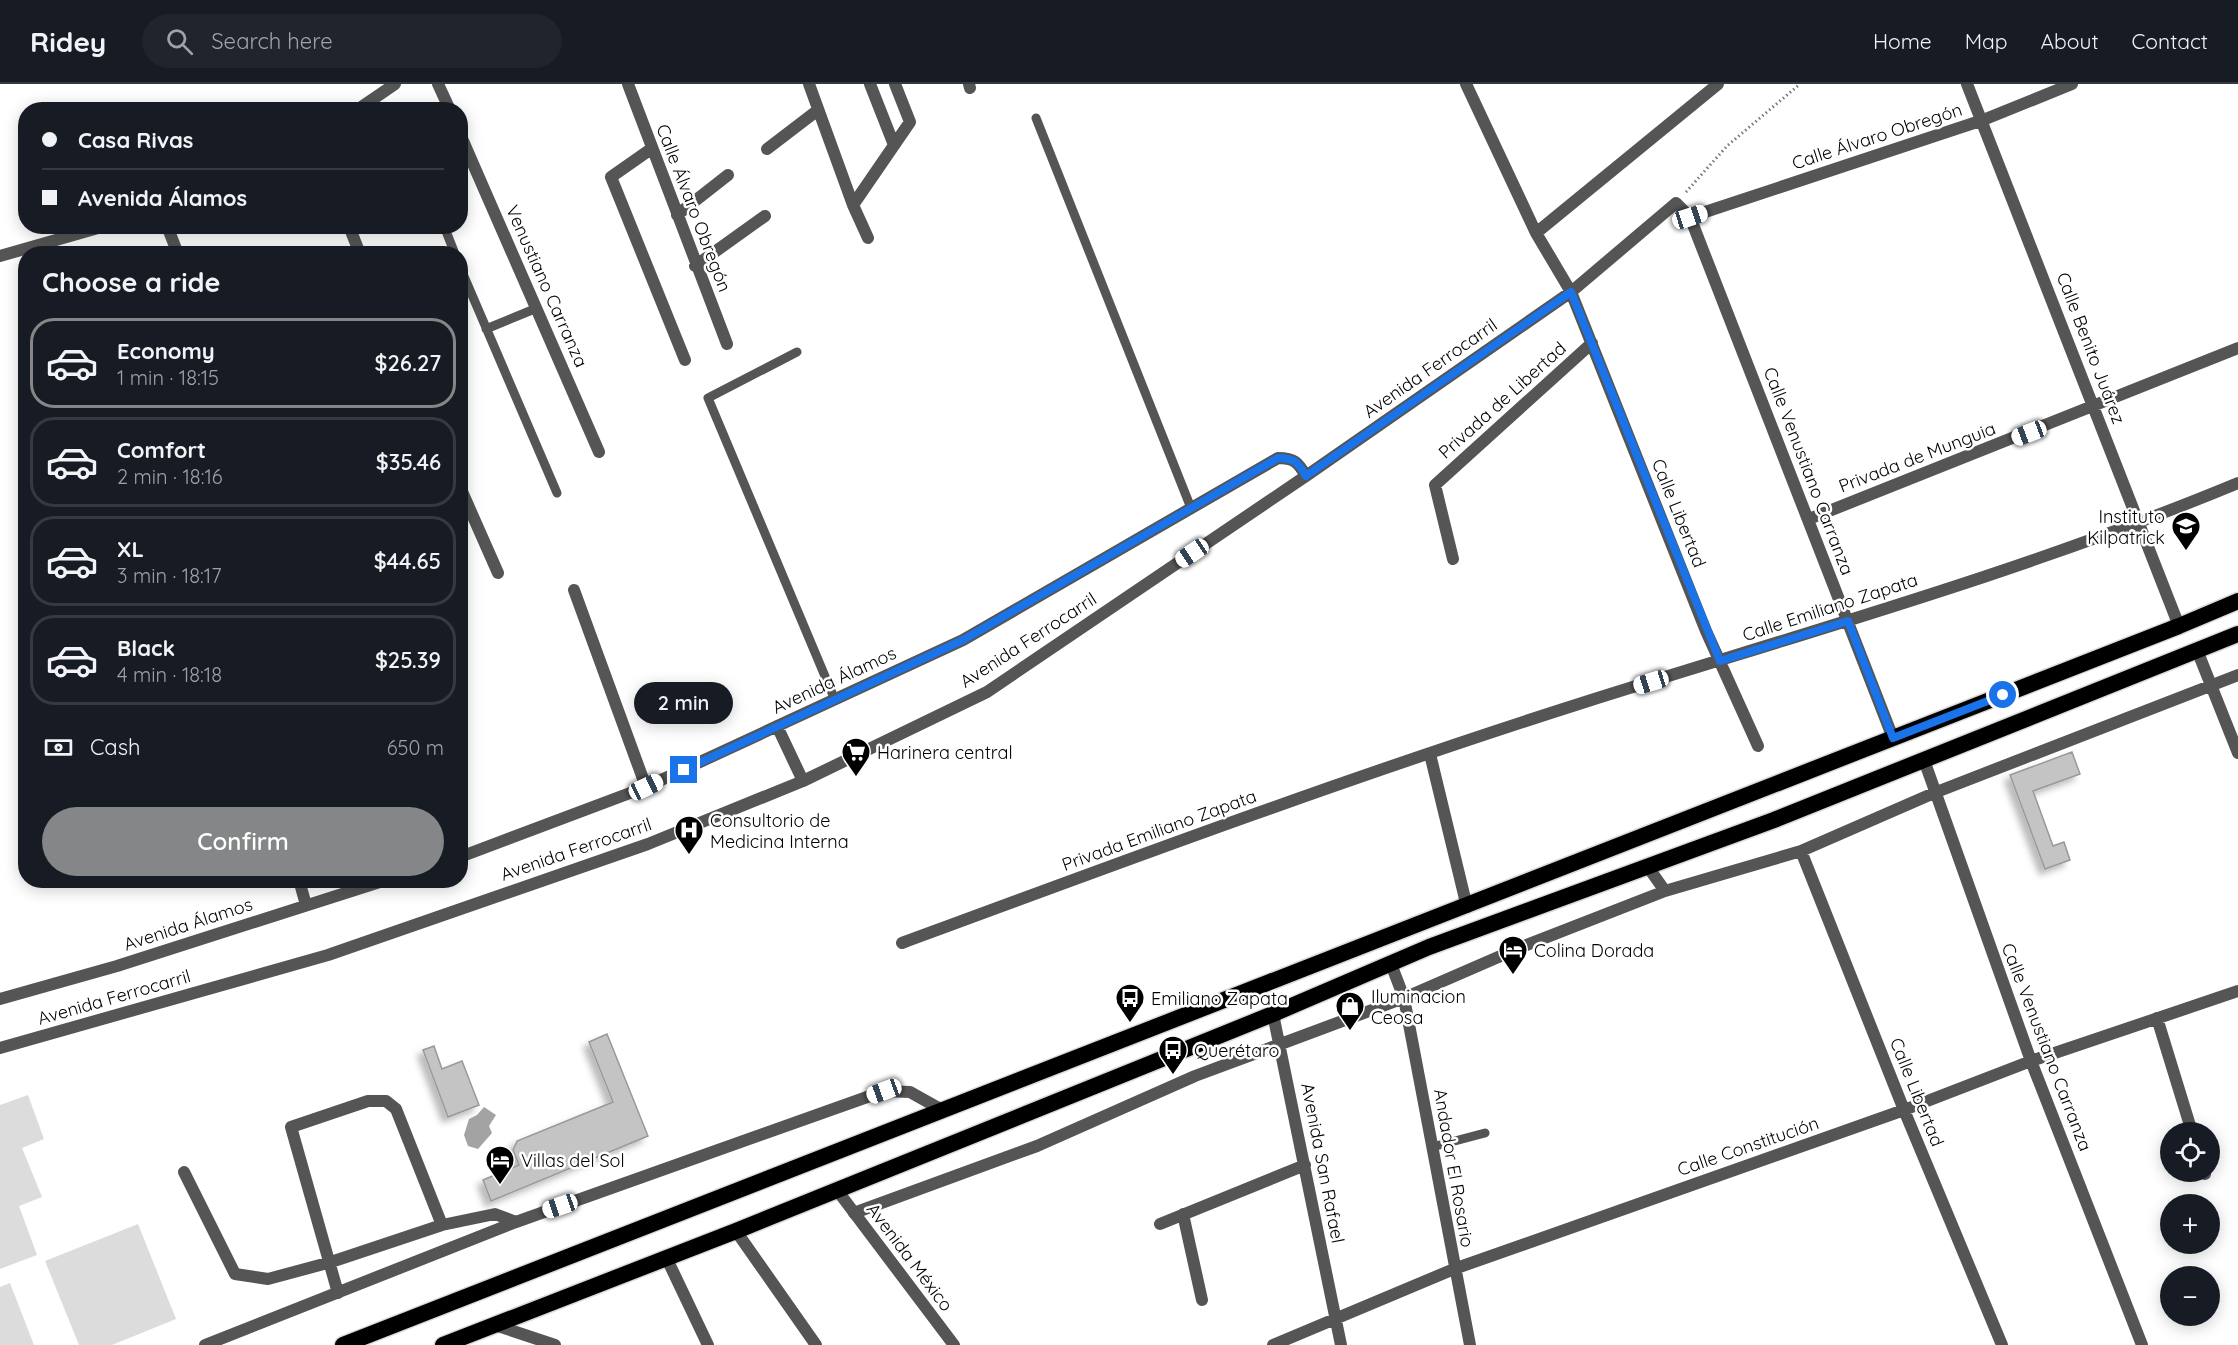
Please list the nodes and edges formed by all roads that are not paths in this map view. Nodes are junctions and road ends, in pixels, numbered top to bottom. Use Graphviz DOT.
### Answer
graph roads {
  1 [pos="395,84"];
  2 [pos="438,84"];
  3 [pos="628,84"];
  4 [pos="809,84"];
  5 [pos="870,84"];
  6 [pos="895,84"];
  7 [pos="1466,84"];
  8 [pos="1718,84"];
  9 [pos="1967,84"];
  10 [pos="2072,84"];
  11 [pos="369,102"];
  12 [pos="446,102"];
  13 [pos="818,110"];
  14 [pos="1036,118"];
  15 [pos="1983,120"];
  16 [pos="894,145"];
  17 [pos="651,149"];
  18 [pos="767,149"];
  19 [pos="468,152"];
  20 [pos="728,175"];
  21 [pos="853,205"];
  22 [pos="677,215"];
  23 [pos="765,216"];
  24 [pos="1690,217"];
  25 [pos="1536,233"];
  26 [pos="85,234"];
  27 [pos="868,238"];
  28 [pos="55,246"];
  29 [pos="18,253"];
  30 [pos="0,256"];
  31 [pos="695,266"];
  32 [pos="468,286"];
  33 [pos="1571,292"];
  34 [pos="537,308"];
  35 [pos="486,329"];
  36 [pos="1593,343"];
  37 [pos="727,344"];
  38 [pos="2238,348"];
  39 [pos="797,352"];
  40 [pos="685,360"];
  41 [pos="2095,407"];
  42 [pos="599,452"];
  43 [pos="1306,476"];
  44 [pos="2238,483"];
  45 [pos="558,493"];
  46 [pos="468,505"];
  47 [pos="1191,508"];
  48 [pos="1809,519"];
  49 [pos="2140,524"];
  50 [pos="1453,559"];
  51 [pos="498,573"];
  52 [pos="574,590"];
  53 [pos="2238,601"];
  54 [pos="1848,621"];
  55 [pos="2180,626"];
  56 [pos="2238,634"];
  57 [pos="2197,651"];
  58 [pos="1720,661"];
  59 [pos="2238,675"];
  60 [pos="2211,686"];
  61 [pos="835,700"];
  62 [pos="777,726"];
  63 [pos="1893,738"];
  64 [pos="1758,746"];
  65 [pos="2238,753"];
  66 [pos="1430,754"];
  67 [pos="1924,759"];
  68 [pos="803,781"];
  69 [pos="646,787"];
  70 [pos="1934,793"];
  71 [pos="1801,851"];
  72 [pos="468,854"];
  73 [pos="1648,867"];
  74 [pos="301,888"];
  75 [pos="360,888"];
  76 [pos="1665,891"];
  77 [pos="306,905"];
  78 [pos="1467,907"];
  79 [pos="902,943"];
  80 [pos="1391,964"];
  81 [pos="2238,991"];
  82 [pos="1404,998"];
  83 [pos="0,999"];
  84 [pos="1273,1014"];
  85 [pos="2157,1018"];
  86 [pos="1281,1043"];
  87 [pos="0,1048"];
  88 [pos="2031,1061"];
  89 [pos="1904,1110"];
  90 [pos="944,1111"];
  91 [pos="2189,1122"];
  92 [pos="1485,1133"];
  93 [pos="1432,1147"];
  94 [pos="1305,1165"];
  95 [pos="184,1172"];
  96 [pos="837,1190"];
  97 [pos="854,1213"];
  98 [pos="1183,1214"];
  99 [pos="516,1222"];
  100 [pos="1160,1224"];
  101 [pos="442,1225"];
  102 [pos="736,1231"];
  103 [pos="667,1259"];
  104 [pos="331,1262"];
  105 [pos="1454,1269"];
  106 [pos="338,1293"];
  107 [pos="1202,1300"];
  108 [pos="1336,1319"];
  109 [pos="498,1326"];
  110 [pos="447,1344"];
  111 [pos="205,1345"];
  112 [pos="343,1345"];
  113 [pos="555,1345"];
  114 [pos="708,1345"];
  115 [pos="816,1345"];
  116 [pos="954,1345"];
  117 [pos="1273,1345"];
  118 [pos="1341,1345"];
  119 [pos="1470,1345"];
  120 [pos="2002,1345"];
  121 [pos="2142,1345"];
  1 -- 11 [label="street"];
  2 -- 12 [label="street"];
  3 -- 17 [label="street, Calle Álvaro Obregón"];
  4 -- 13 [label="street"];
  5 -- 16 [label="street"];
  6 -- 16 [label="street"];
  7 -- 25 [label="street, Calle Libertad"];
  8 -- 25 [label="street"];
  9 -- 15 [label="street, Calle Benito Juárez"];
  10 -- 15 [label="street, Calle Álvaro Obregón"];
  13 -- 18 [label="street"];
  13 -- 21 [label="street"];
  14 -- 47 [label="lane"];
  15 -- 24 [label="street, Calle Álvaro Obregón"];
  15 -- 41 [label="street, Calle Benito Juárez"];
  16 -- 21 [label="street"];
  17 -- 22 [label="street, Calle Álvaro Obregón"];
  17 -- 40 [label="street"];
  19 -- 34 [label="street, Venustiano Carranza"];
  20 -- 22 [label="street"];
  21 -- 27 [label="street"];
  22 -- 31 [label="street, Calle Álvaro Obregón"];
  23 -- 31 [label="street"];
  24 -- 33 [label="street, Avenida Ferrocarril"];
  24 -- 48 [label="street, Calle Venustiano Carranza"];
  25 -- 33 [label="street, Calle Libertad"];
  26 -- 28 [label="street"];
  29 -- 30 [label="street"];
  31 -- 37 [label="street, Calle Álvaro Obregón"];
  32 -- 35 [label="lane"];
  33 -- 36 [label="street, Calle Libertad"];
  33 -- 43 [label="street, Avenida Ferrocarril"];
  34 -- 35 [label="lane"];
  34 -- 42 [label="street, Venustiano Carranza"];
  35 -- 45 [label="lane"];
  36 -- 50 [label="street, Privada de Libertad"];
  36 -- 58 [label="street, Calle Libertad"];
  38 -- 41 [label="street, Privada de Munguia"];
  39 -- 61 [label="lane"];
  41 -- 48 [label="street, Privada de Munguia"];
  41 -- 49 [label="street, Calle Benito Juárez"];
  43 -- 47 [label="street, Avenida Álamos"];
  43 -- 68 [label="street, Avenida Ferrocarril"];
  44 -- 49 [label="street, Calle Emiliano Zapata"];
  46 -- 51 [label="street"];
  47 -- 61 [label="street, Avenida Álamos"];
  48 -- 54 [label="street, Calle Venustiano Carranza"];
  49 -- 54 [label="street, Calle Emiliano Zapata"];
  49 -- 55 [label="street, Calle Benito Juárez"];
  52 -- 69 [label="street"];
  53 -- 55 [label="highway"];
  54 -- 58 [label="street, Calle Emiliano Zapata"];
  54 -- 63 [label="street, Calle Venustiano Carranza"];
  55 -- 63 [label="highway"];
  56 -- 57 [label="highway"];
  57 -- 60 [label="street"];
  57 -- 67 [label="highway"];
  58 -- 64 [label="street, Calle Libertad"];
  58 -- 66 [label="street, Calle Emiliano Zapata"];
  59 -- 60 [label="street"];
  60 -- 65 [label="street"];
  60 -- 70 [label="street"];
  61 -- 62 [label="street, Avenida Álamos"];
  62 -- 68 [label="street"];
  62 -- 69 [label="street, Avenida Álamos"];
  63 -- 78 [label="highway"];
  66 -- 78 [label="street"];
  66 -- 79 [label="street, Privada Emiliano Zapata"];
  67 -- 70 [label="street, Calle Venustiano Carranza"];
  67 -- 73 [label="highway"];
  68 -- 87 [label="street, Avenida Ferrocarril"];
  69 -- 72 [label="street, Avenida Álamos"];
  70 -- 71 [label="street"];
  70 -- 88 [label="street, Calle Venustiano Carranza"];
  71 -- 76 [label="street"];
  71 -- 89 [label="street, Calle Libertad"];
  73 -- 76 [label="street"];
  73 -- 80 [label="highway"];
  74 -- 77 [label="street"];
  75 -- 77 [label="street, Avenida Álamos"];
  76 -- 82 [label="street"];
  77 -- 83 [label="street, Avenida Álamos"];
  78 -- 90 [label="highway"];
  80 -- 82 [label="street, Andador El Rosario"];
  80 -- 84 [label="highway"];
  81 -- 85 [label="street, Calle Constitución"];
  82 -- 86 [label="street"];
  82 -- 93 [label="street, Andador El Rosario"];
  84 -- 86 [label="street, Avenida San Rafael"];
  84 -- 96 [label="highway"];
  85 -- 88 [label="street, Calle Constitución"];
  85 -- 91 [label="street"];
  86 -- 94 [label="street, Avenida San Rafael"];
  86 -- 97 [label="street"];
  88 -- 89 [label="street, Calle Constitución"];
  88 -- 121 [label="street, Calle Venustiano Carranza"];
  89 -- 105 [label="street, Calle Constitución"];
  89 -- 120 [label="street, Calle Libertad"];
  90 -- 99 [label="street"];
  90 -- 112 [label="highway"];
  92 -- 93 [label="lane"];
  93 -- 105 [label="street, Andador El Rosario"];
  94 -- 98 [label="street"];
  94 -- 108 [label="street, Avenida San Rafael"];
  95 -- 104 [label="street"];
  96 -- 97 [label="street, Avenida México"];
  96 -- 102 [label="highway"];
  97 -- 116 [label="street, Avenida México"];
  98 -- 100 [label="street"];
  98 -- 107 [label="street"];
  99 -- 101 [label="street"];
  99 -- 106 [label="street"];
  101 -- 104 [label="street"];
  101 -- 104 [label="street"];
  102 -- 103 [label="highway"];
  102 -- 115 [label="street"];
  103 -- 109 [label="highway"];
  103 -- 114 [label="street"];
  104 -- 106 [label="street"];
  105 -- 108 [label="street, Calle Constitución"];
  105 -- 119 [label="street, Andador El Rosario"];
  106 -- 111 [label="street"];
  108 -- 117 [label="street, Calle Constitución"];
  108 -- 118 [label="street, Avenida San Rafael"];
  109 -- 110 [label="highway"];
  109 -- 113 [label="street"];
}
